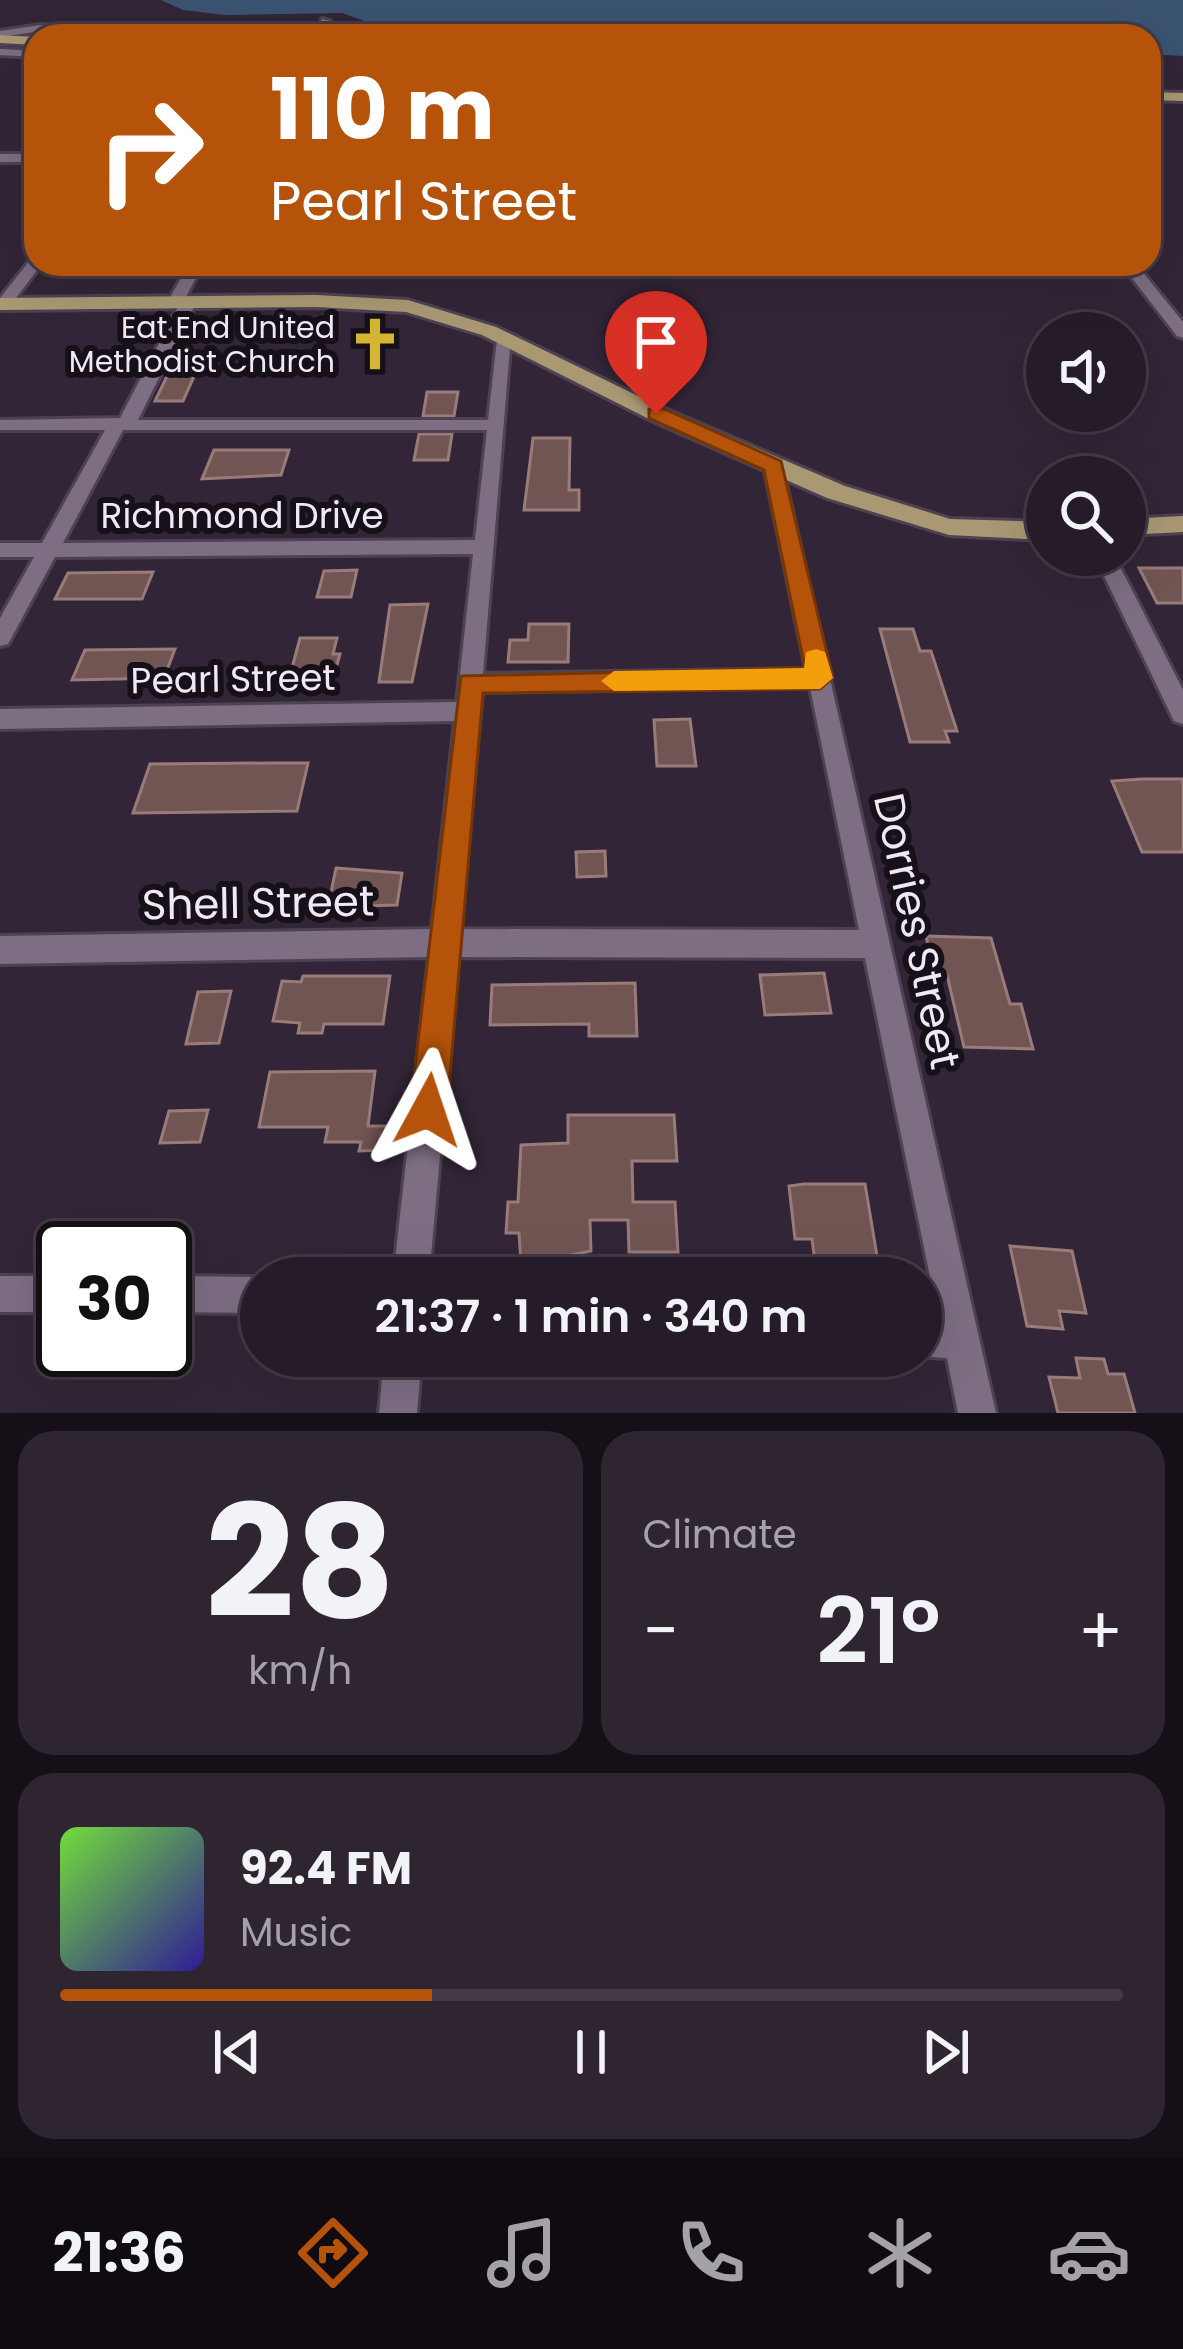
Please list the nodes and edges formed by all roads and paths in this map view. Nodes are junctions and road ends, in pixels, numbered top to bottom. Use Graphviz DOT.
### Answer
graph roads {
  1 [pos="325,21"];
  2 [pos="324,24"];
  3 [pos="25,276"];
  4 [pos="191,276"];
  5 [pos="1138,276"];
  6 [pos="182,301"];
  7 [pos="2,304"];
  8 [pos="1183,333"];
  9 [pos="505,339"];
  10 [pos="123,423"];
  11 [pos="0,425"];
  12 [pos="496,425"];
  13 [pos="774,466"];
  14 [pos="1183,524"];
  15 [pos="1146,525"];
  16 [pos="1026,530"];
  17 [pos="484,547"];
  18 [pos="49,549"];
  19 [pos="0,550"];
  20 [pos="1114,576"];
  21 [pos="0,638"];
  22 [pos="820,678"];
  23 [pos="470,683"];
  24 [pos="467,711"];
  25 [pos="1183,714"];
  26 [pos="0,718"];
  27 [pos="445,943"];
  28 [pos="877,944"];
  29 [pos="0,950"];
  30 [pos="413,1257"];
  31 [pos="0,1294"];
  32 [pos="36,1294"];
  33 [pos="192,1294"];
  34 [pos="240,1295"];
  35 [pos="942,1340"];
  36 [pos="962,1340"];
  37 [pos="402,1377"];
  38 [pos="398,1413"];
  39 [pos="977,1413"];
  1 -- 2 [label="street"];
  3 -- 7 [label="street"];
  4 -- 6 [label="street"];
  5 -- 8 [label="street"];
  6 -- 7 [label="main road"];
  6 -- 9 [label="main road"];
  6 -- 10 [label="street"];
  9 -- 12 [label="street"];
  9 -- 13 [label="main road"];
  10 -- 11 [label="street"];
  10 -- 12 [label="street"];
  10 -- 18 [label="street"];
  12 -- 17 [label="street"];
  13 -- 16 [label="main road"];
  13 -- 22 [label="street, Dorries Street"];
  14 -- 15 [label="main road"];
  17 -- 18 [label="street, Richmond Drive"];
  17 -- 23 [label="street"];
  18 -- 19 [label="street, Richmond Drive"];
  18 -- 21 [label="street"];
  20 -- 25 [label="street"];
  22 -- 23 [label="street"];
  22 -- 28 [label="street, Dorries Street"];
  23 -- 24 [label="street"];
  24 -- 26 [label="street, Pearl Street"];
  24 -- 27 [label="street"];
  27 -- 28 [label="street, Shell Street"];
  27 -- 29 [label="street, Shell Street"];
  27 -- 30 [label="street"];
  28 -- 36 [label="street, Dorries Street"];
  31 -- 32 [label="street"];
  33 -- 34 [label="street"];
  35 -- 36 [label="street"];
  36 -- 39 [label="street, Dorries Street"];
  37 -- 38 [label="street"];
}
